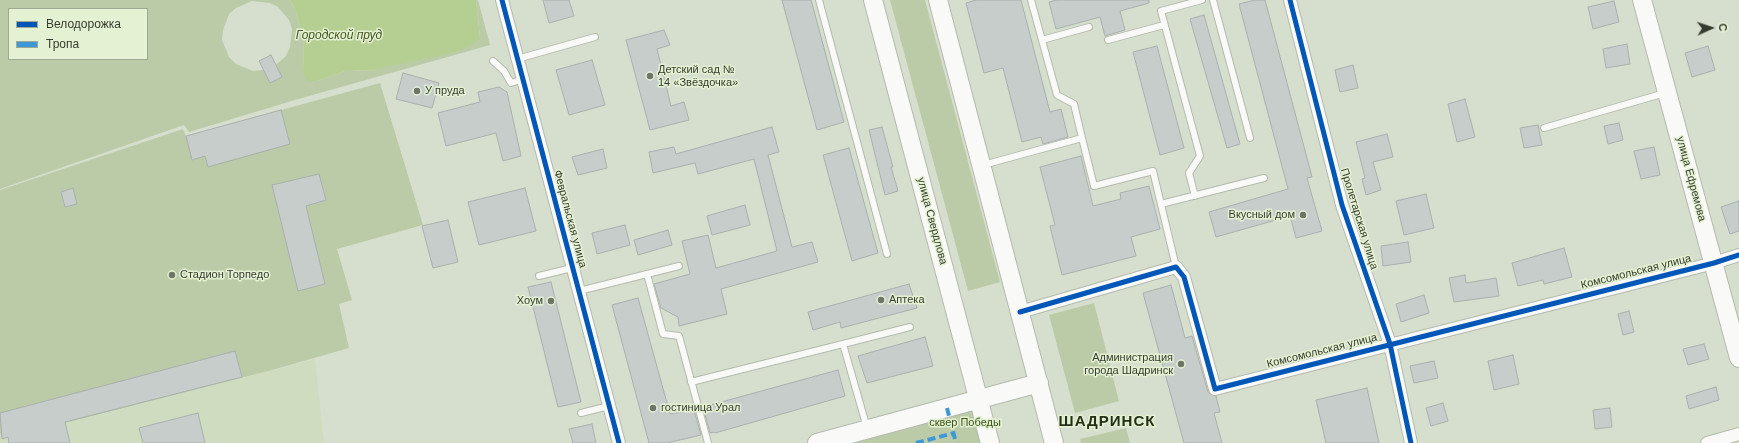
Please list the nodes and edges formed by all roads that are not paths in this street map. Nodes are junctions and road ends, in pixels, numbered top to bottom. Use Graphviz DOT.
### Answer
graph roads {
  1 [pos="502,0"];
  2 [pos="819,0"];
  3 [pos="873,0"];
  4 [pos="938,0"];
  5 [pos="1031,0"];
  6 [pos="1202,0"];
  7 [pos="1213,0"];
  8 [pos="1290,0"];
  9 [pos="1642,0"];
  10 [pos="1164,25"];
  11 [pos="1089,27"];
  12 [pos="595,37"];
  13 [pos="1042,40"];
  14 [pos="1108,40"];
  15 [pos="517,59"];
  16 [pos="493,61"];
  17 [pos="523,79"];
  18 [pos="1668,92"];
  19 [pos="1544,128"];
  20 [pos="1082,138"];
  21 [pos="1250,138"];
  22 [pos="981,165"];
  23 [pos="1264,178"];
  24 [pos="1195,196"];
  25 [pos="1161,204"];
  26 [pos="887,254"];
  27 [pos="1739,255"];
  28 [pos="1714,263"];
  29 [pos="679,266"];
  30 [pos="1176,267"];
  31 [pos="572,268"];
  32 [pos="647,274"];
  33 [pos="539,276"];
  34 [pos="579,292"];
  35 [pos="1020,312"];
  36 [pos="910,327"];
  37 [pos="843,344"];
  38 [pos="1390,344"];
  39 [pos="1739,358"];
  40 [pos="691,382"];
  41 [pos="1039,383"];
  42 [pos="979,399"];
  43 [pos="609,406"];
  44 [pos="581,413"];
  45 [pos="867,429"];
  46 [pos="1739,434"];
  47 [pos="619,443"];
  48 [pos="708,443"];
  49 [pos="816,443"];
  50 [pos="990,443"];
  51 [pos="1054,443"];
  52 [pos="1411,443"];
  53 [pos="1707,443"];
  1 -- 15 [label="street, Февральская улица"];
  2 -- 26 [label="lane"];
  3 -- 42 [label="main road, улица Свердлова"];
  4 -- 22 [label="main road"];
  5 -- 13 [label="lane"];
  6 -- 10 [label="lane"];
  7 -- 21 [label="lane"];
  8 -- 38 [label="street, Пролетарская улица"];
  9 -- 18 [label="main road, улица Ефремова"];
  10 -- 14 [label="lane"];
  10 -- 24 [label="lane"];
  11 -- 13 [label="lane"];
  12 -- 15 [label="lane"];
  13 -- 20 [label="lane"];
  15 -- 17 [label="street, Февральская улица"];
  16 -- 17 [label="lane"];
  17 -- 31 [label="street, Февральская улица"];
  18 -- 19 [label="lane"];
  18 -- 28 [label="main road, улица Ефремова"];
  20 -- 22 [label="lane"];
  20 -- 25 [label="lane"];
  22 -- 35 [label="main road"];
  23 -- 24 [label="lane"];
  24 -- 25 [label="lane"];
  25 -- 30 [label="lane"];
  27 -- 28 [label="street, Комсомольская улица"];
  28 -- 38 [label="street, Комсомольская улица"];
  28 -- 39 [label="main road, улица Ефремова"];
  29 -- 32 [label="lane"];
  30 -- 35 [label="street"];
  30 -- 38 [label="street, Комсомольская улица"];
  31 -- 33 [label="lane"];
  31 -- 34 [label="street, Февральская улица"];
  32 -- 34 [label="lane"];
  32 -- 40 [label="lane"];
  34 -- 43 [label="street, Февральская улица"];
  35 -- 41 [label="main road"];
  36 -- 37 [label="lane"];
  37 -- 40 [label="lane"];
  37 -- 45 [label="lane"];
  38 -- 52 [label="street, Пролетарская улица"];
  40 -- 48 [label="lane"];
  41 -- 42 [label="main road"];
  41 -- 51 [label="main road"];
  42 -- 45 [label="main road"];
  42 -- 50 [label="main road, улица Свердлова"];
  43 -- 44 [label="lane"];
  43 -- 47 [label="street, Февральская улица"];
  45 -- 49 [label="main road"];
  46 -- 53 [label="street"];
}
